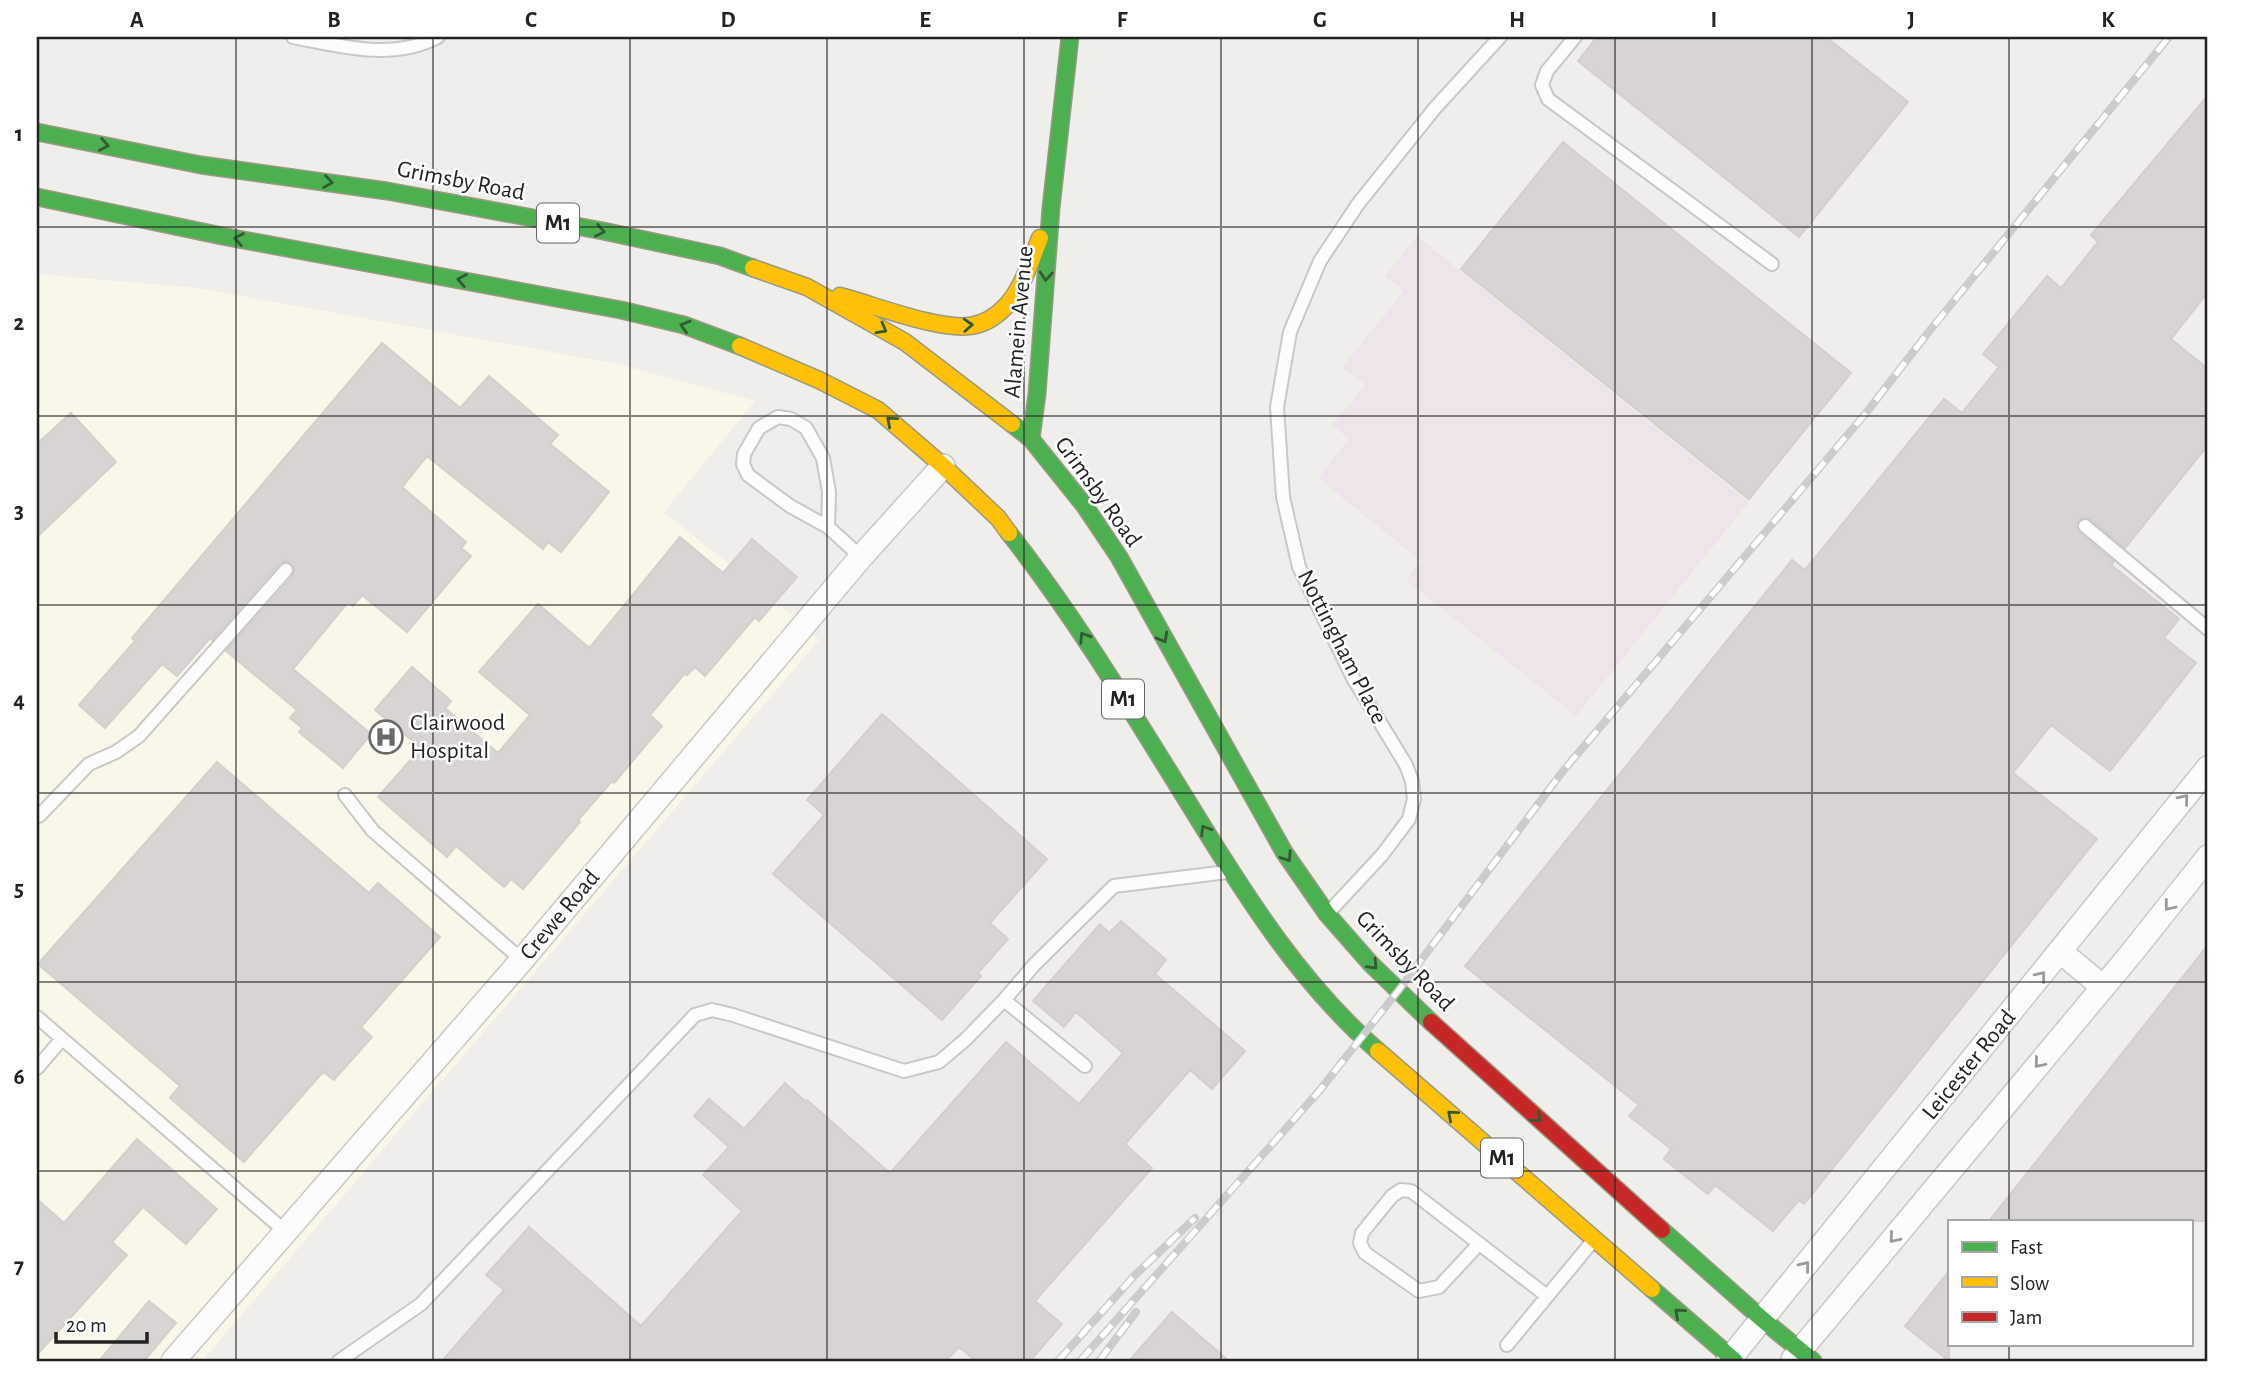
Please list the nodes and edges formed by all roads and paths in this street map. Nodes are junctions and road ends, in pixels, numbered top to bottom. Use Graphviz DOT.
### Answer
graph roads {
  1 [pos="293,37"];
  2 [pos="378,37"];
  3 [pos="438,37"];
  4 [pos="1070,37"];
  5 [pos="1500,37"];
  6 [pos="1575,37"];
  7 [pos="388,50"];
  8 [pos="37,132"];
  9 [pos="37,197"];
  10 [pos="1051,208"];
  11 [pos="1772,264"];
  12 [pos="807,287"];
  13 [pos="1031,439"];
  14 [pos="943,466"];
  15 [pos="2085,526"];
  16 [pos="828,527"];
  17 [pos="861,557"];
  18 [pos="286,570"];
  19 [pos="2208,629"];
  20 [pos="2208,768"];
  21 [pos="345,795"];
  22 [pos="37,801"];
  23 [pos="38,819"];
  24 [pos="2208,857"];
  25 [pos="1231,872"];
  26 [pos="1322,918"];
  27 [pos="2060,952"];
  28 [pos="522,961"];
  29 [pos="2103,987"];
  30 [pos="1004,1000"];
  31 [pos="37,1017"];
  32 [pos="62,1039"];
  33 [pos="1085,1066"];
  34 [pos="37,1068"];
  35 [pos="286,1232"];
  36 [pos="1594,1239"];
  37 [pos="1479,1244"];
  38 [pos="1547,1296"];
  39 [pos="1762,1319"];
  40 [pos="1507,1345"];
  41 [pos="1802,1358"];
  42 [pos="1731,1360"];
  43 [pos="173,1361"];
  44 [pos="339,1361"];
  1 -- 7 [label="lane"];
  2 -- 7 [label="lane"];
  3 -- 7 [label="lane"];
  4 -- 10 [label="main road, Alamein Avenue"];
  5 -- 26 [label="lane, Nottingham Place"];
  6 -- 11 [label="lane"];
  8 -- 12 [label="main road, Grimsby Road / M1, one-way"];
  14 -- 9 [label="main road, M1, one-way"];
  12 -- 10 [label="main road, Alamein Avenue, one-way"];
  10 -- 13 [label="main road, Alamein Avenue, one-way"];
  12 -- 13 [label="main road, Grimsby Road / M1, one-way"];
  13 -- 26 [label="main road, Grimsby Road / M1, one-way"];
  14 -- 17 [label="street, Crewe Road"];
  25 -- 14 [label="main road, M1, one-way"];
  15 -- 19 [label="lane"];
  16 -- 16 [label="lane"];
  16 -- 17 [label="lane"];
  17 -- 28 [label="street, Crewe Road"];
  18 -- 23 [label="lane"];
  27 -- 20 [label="street, Leicester Road, one-way"];
  21 -- 28 [label="lane"];
  22 -- 23 [label="lane"];
  24 -- 29 [label="street, one-way"];
  25 -- 30 [label="lane"];
  36 -- 25 [label="main road, M1, one-way"];
  26 -- 39 [label="main road, Grimsby Road / M1, one-way"];
  27 -- 29 [label="street"];
  39 -- 27 [label="street, Leicester Road, one-way"];
  28 -- 35 [label="street, Crewe Road"];
  29 -- 41 [label="street, one-way"];
  30 -- 33 [label="lane"];
  30 -- 44 [label="lane"];
  31 -- 32 [label="lane"];
  32 -- 34 [label="lane"];
  32 -- 35 [label="lane"];
  35 -- 43 [label="street, Crewe Road"];
  36 -- 38 [label="lane"];
  42 -- 36 [label="main road, M1, one-way"];
  37 -- 37 [label="lane"];
  37 -- 38 [label="lane"];
  38 -- 40 [label="lane"];
  39 -- 41 [label="main road, Grimsby Road / M1"];
  39 -- 42 [label="street, Leicester Road"];
}
